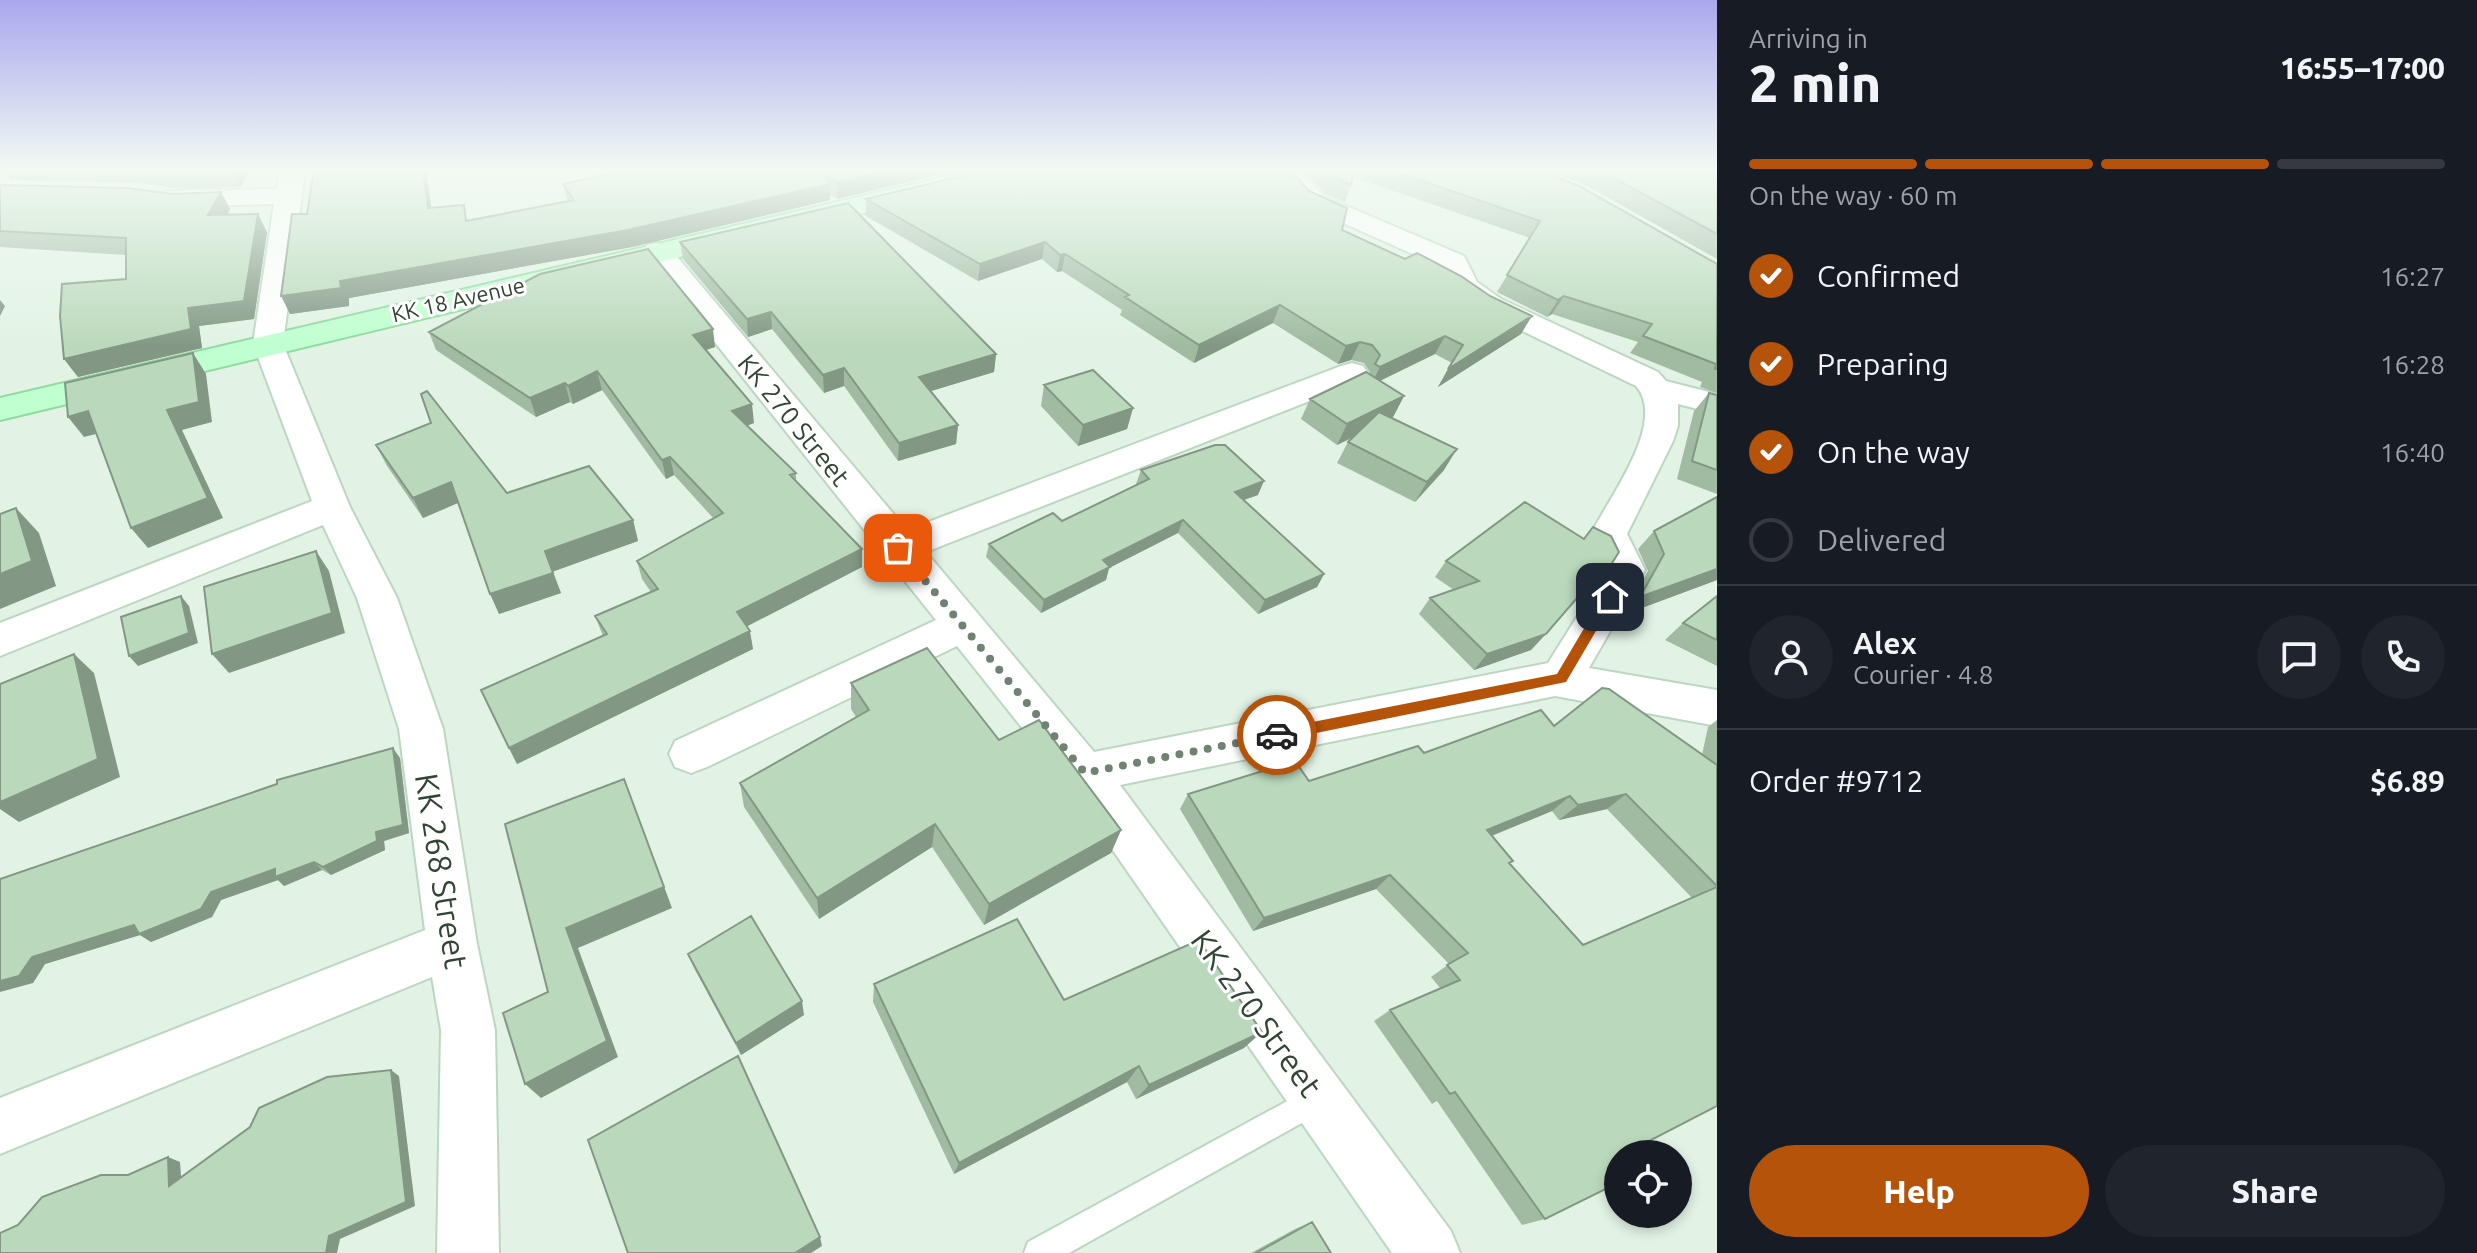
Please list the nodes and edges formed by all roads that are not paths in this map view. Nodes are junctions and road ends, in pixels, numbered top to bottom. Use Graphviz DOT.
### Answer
graph roads {
  1 [pos="285,228"];
  2 [pos="755,228"];
  3 [pos="1377,228"];
  4 [pos="657,251"];
  5 [pos="268,344"];
  6 [pos="1352,373"];
  7 [pos="1657,389"];
  8 [pos="1717,404"];
  9 [pos="0,409"];
  10 [pos="332,507"];
  11 [pos="898,548"];
  12 [pos="964,625"];
  13 [pos="0,640"];
  14 [pos="1561,678"];
  15 [pos="1717,708"];
  16 [pos="691,754"];
  17 [pos="1085,773"];
  18 [pos="452,944"];
  19 [pos="1318,1099"];
  20 [pos="0,1126"];
  21 [pos="468,1253"];
  22 [pos="1039,1253"];
  23 [pos="1429,1253"];
  1 -- 5 [label="street"];
  2 -- 4 [label="main road, KK 18 Avenue"];
  3 -- 7 [label="street"];
  4 -- 5 [label="main road, KK 18 Avenue"];
  4 -- 11 [label="street, KK 270 Street"];
  5 -- 9 [label="main road, KK 18 Avenue"];
  5 -- 10 [label="street, KK 268 Street"];
  6 -- 11 [label="street"];
  7 -- 8 [label="street"];
  7 -- 14 [label="street"];
  10 -- 13 [label="street"];
  10 -- 18 [label="street, KK 268 Street"];
  11 -- 12 [label="street, KK 270 Street"];
  12 -- 16 [label="street"];
  12 -- 17 [label="street, KK 270 Street"];
  14 -- 15 [label="street"];
  14 -- 17 [label="street"];
  17 -- 19 [label="street, KK 270 Street"];
  18 -- 20 [label="street"];
  18 -- 21 [label="street, KK 268 Street"];
  19 -- 22 [label="lane"];
  19 -- 23 [label="street, KK 270 Street"];
}
